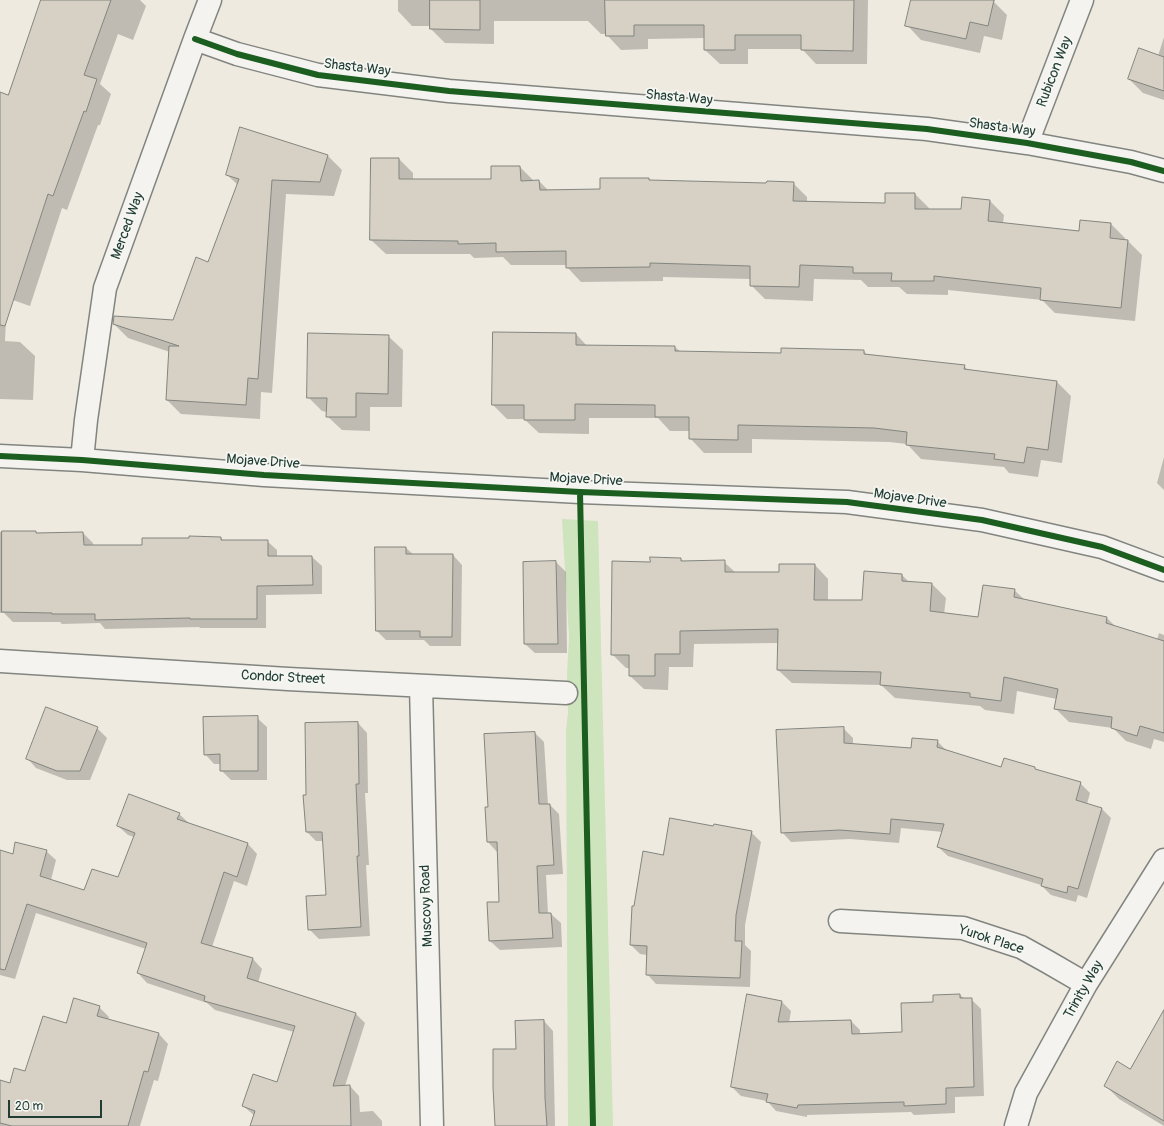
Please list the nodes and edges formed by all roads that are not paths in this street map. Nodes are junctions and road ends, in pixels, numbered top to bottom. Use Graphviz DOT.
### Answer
graph roads {
  1 [pos="210,0"];
  2 [pos="1082,0"];
  3 [pos="195,39"];
  4 [pos="1027,143"];
  5 [pos="1164,171"];
  6 [pos="0,456"];
  7 [pos="82,460"];
  8 [pos="1164,570"];
  9 [pos="0,661"];
  10 [pos="420,686"];
  11 [pos="566,693"];
  12 [pos="1164,860"];
  13 [pos="840,921"];
  14 [pos="1086,984"];
  15 [pos="432,1126"];
  16 [pos="1016,1126"];
  1 -- 3 [label="street, Merced Way"];
  2 -- 4 [label="street, Rubicon Way"];
  3 -- 4 [label="street, Shasta Way"];
  3 -- 7 [label="street, Merced Way"];
  4 -- 5 [label="street, Shasta Way"];
  6 -- 7 [label="street, Mojave Drive"];
  7 -- 8 [label="street, Mojave Drive"];
  9 -- 10 [label="street, Condor Street"];
  10 -- 11 [label="street, Condor Street"];
  10 -- 15 [label="street, Muscovy Road"];
  12 -- 14 [label="street, Trinity Way"];
  13 -- 14 [label="street, Yurok Place"];
  14 -- 16 [label="street, Trinity Way"];
}
